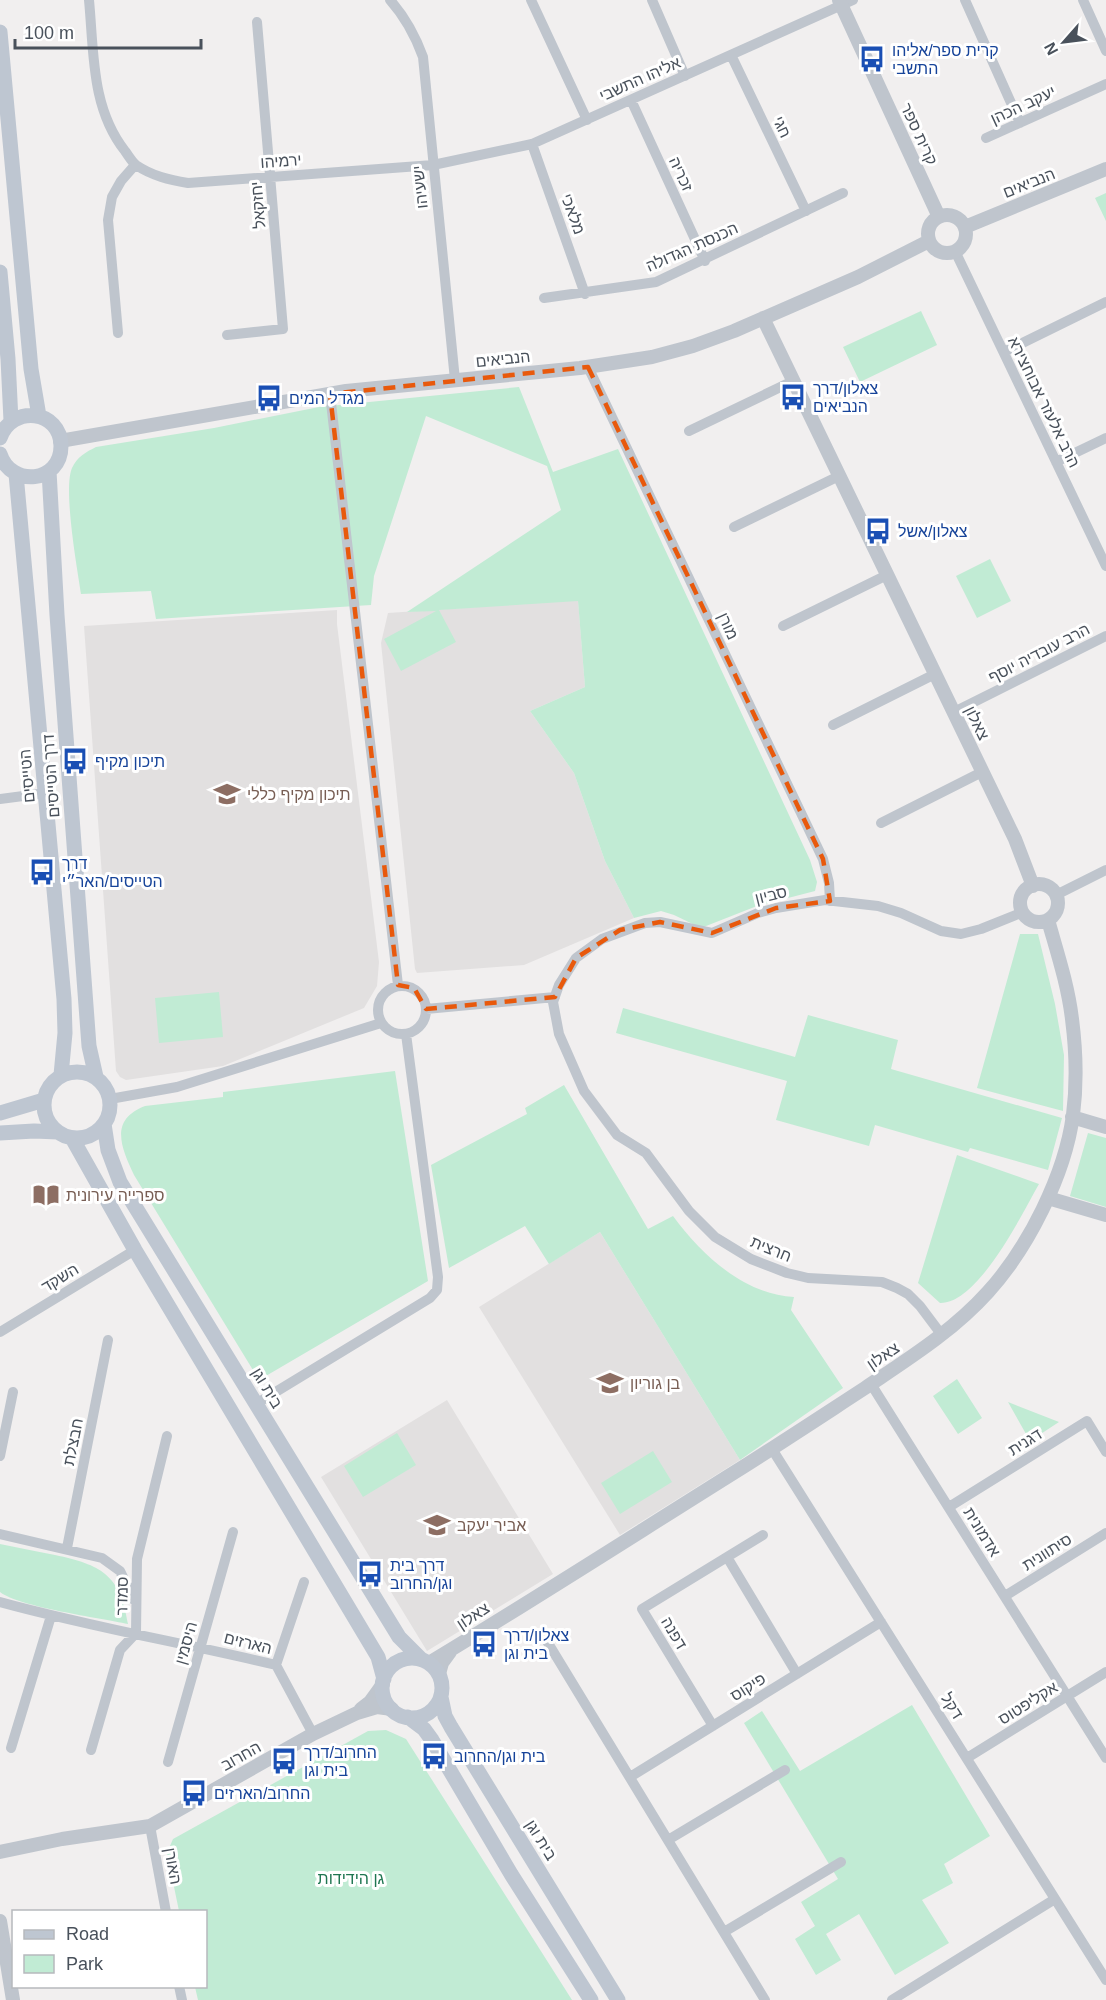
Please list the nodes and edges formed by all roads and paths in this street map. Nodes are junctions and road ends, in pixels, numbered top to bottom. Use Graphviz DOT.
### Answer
graph roads {
  1 [pos="89,0"];
  2 [pos="390,0"];
  3 [pos="531,0"];
  4 [pos="652,0"];
  5 [pos="965,0"];
  6 [pos="1083,0"];
  7 [pos="844,2"];
  8 [pos="257,22"];
  9 [pos="0,32"];
  10 [pos="1106,51"];
  11 [pos="731,55"];
  12 [pos="685,76"];
  13 [pos="1106,84"];
  14 [pos="631,100"];
  15 [pos="587,120"];
  16 [pos="1020,123"];
  17 [pos="986,138"];
  18 [pos="532,144"];
  19 [pos="135,165"];
  20 [pos="433,165"];
  21 [pos="1106,169"];
  22 [pos="270,177"];
  23 [pos="843,193"];
  24 [pos="806,211"];
  25 [pos="939,217"];
  26 [pos="965,227"];
  27 [pos="929,241"];
  28 [pos="956,251"];
  29 [pos="705,261"];
  30 [pos="0,272"];
  31 [pos="585,294"];
  32 [pos="544,298"];
  33 [pos="1106,302"];
  34 [pos="763,318"];
  35 [pos="118,333"];
  36 [pos="226,335"];
  37 [pos="1004,352"];
  38 [pos="4,359"];
  39 [pos="588,367"];
  40 [pos="455,380"];
  41 [pos="794,381"];
  42 [pos="330,394"];
  43 [pos="39,417"];
  44 [pos="11,421"];
  45 [pos="689,431"];
  46 [pos="0,438"];
  47 [pos="1106,438"];
  48 [pos="60,441"];
  49 [pos="0,454"];
  50 [pos="1056,462"];
  51 [pos="49,471"];
  52 [pos="16,474"];
  53 [pos="840,476"];
  54 [pos="734,527"];
  55 [pos="1106,566"];
  56 [pos="888,575"];
  57 [pos="783,626"];
  58 [pos="1106,636"];
  59 [pos="935,674"];
  60 [pos="954,712"];
  61 [pos="834,725"];
  62 [pos="982,772"];
  63 [pos="46,793"];
  64 [pos="0,799"];
  65 [pos="881,823"];
  66 [pos="1106,870"];
  67 [pos="1033,885"];
  68 [pos="1056,894"];
  69 [pos="830,901"];
  70 [pos="1023,912"];
  71 [pos="1048,920"];
  72 [pos="398,985"];
  73 [pos="555,997"];
  74 [pos="426,1009"];
  75 [pos="381,1023"];
  76 [pos="406,1034"];
  77 [pos="61,1075"];
  78 [pos="96,1077"];
  79 [pos="44,1100"];
  80 [pos="110,1100"];
  81 [pos="0,1113"];
  82 [pos="1072,1117"];
  83 [pos="104,1124"];
  84 [pos="1106,1127"];
  85 [pos="0,1133"];
  86 [pos="65,1135"];
  87 [pos="1048,1198"];
  88 [pos="1106,1215"];
  89 [pos="135,1250"];
  90 [pos="0,1332"];
  91 [pos="941,1334"];
  92 [pos="108,1340"];
  93 [pos="871,1384"];
  94 [pos="13,1392"];
  95 [pos="256,1404"];
  96 [pos="166,1436"];
  97 [pos="772,1449"];
  98 [pos="1106,1452"];
  99 [pos="0,1455"];
  100 [pos="948,1507"];
  101 [pos="233,1532"];
  102 [pos="1106,1533"];
  103 [pos="0,1534"];
  104 [pos="763,1535"];
  105 [pos="67,1548"];
  106 [pos="727,1557"];
  107 [pos="304,1582"];
  108 [pos="1005,1596"];
  109 [pos="0,1602"];
  110 [pos="51,1616"];
  111 [pos="881,1622"];
  112 [pos="136,1633"];
  113 [pos="545,1638"];
  114 [pos="200,1647"];
  115 [pos="276,1665"];
  116 [pos="430,1666"];
  117 [pos="1106,1672"];
  118 [pos="797,1674"];
  119 [pos="383,1681"];
  120 [pos="1067,1696"];
  121 [pos="441,1697"];
  122 [pos="392,1709"];
  123 [pos="357,1713"];
  124 [pos="408,1718"];
  125 [pos="714,1726"];
  126 [pos="313,1734"];
  127 [pos="11,1748"];
  128 [pos="91,1750"];
  129 [pos="967,1758"];
  130 [pos="1106,1758"];
  131 [pos="168,1762"];
  132 [pos="785,1770"];
  133 [pos="630,1777"];
  134 [pos="150,1826"];
  135 [pos="668,1840"];
  136 [pos="0,1852"];
  137 [pos="841,1862"];
  138 [pos="1055,1899"];
  139 [pos="166,1910"];
  140 [pos="0,1921"];
  141 [pos="724,1932"];
  142 [pos="1106,1980"];
  143 [pos="13,2000"];
  144 [pos="591,2000"];
  145 [pos="618,2000"];
  146 [pos="765,2000"];
  147 [pos="892,2000"];
  1 -- 19 [label="street, ירמיהו"];
  2 -- 20 [label="street, ישעיהו"];
  3 -- 15 [label="street"];
  4 -- 12 [label="street"];
  5 -- 16 [label="street"];
  6 -- 10 [label="street"];
  7 -- 11 [label="street, אליהו התשבי"];
  7 -- 25 [label="street, קרית ספר"];
  8 -- 22 [label="street, יחזקאל"];
  9 -- 43 [label="main road"];
  11 -- 12 [label="street, אליהו התשבי"];
  11 -- 24 [label="street, חגי"];
  12 -- 14 [label="street, אליהו התשבי"];
  13 -- 16 [label="street, יעקב הכהן"];
  14 -- 15 [label="street, אליהו התשבי"];
  14 -- 29 [label="street, זכריה"];
  15 -- 18 [label="street, אליהו התשבי"];
  16 -- 17 [label="street, יעקב הכהן"];
  18 -- 20 [label="street, אליהו התשבי"];
  18 -- 31 [label="street, מלאכי"];
  19 -- 22 [label="street, ירמיהו"];
  19 -- 35 [label="street"];
  20 -- 22 [label="street, ירמיהו"];
  20 -- 40 [label="street, ישעיהו"];
  21 -- 26 [label="street, הנביאים"];
  22 -- 36 [label="street, יחזקאל"];
  23 -- 24 [label="street, הכנסת הגדולה"];
  24 -- 29 [label="street, הכנסת הגדולה"];
  25 -- 26 [label="street"];
  25 -- 27 [label="street"];
  26 -- 28 [label="street"];
  27 -- 28 [label="street"];
  27 -- 34 [label="street, הנביאים"];
  28 -- 37 [label="street, הרב אלעזר אבוחצירא"];
  29 -- 31 [label="street, הכנסת הגדולה"];
  30 -- 38 [label="main road"];
  31 -- 32 [label="street, הכנסת הגדולה"];
  33 -- 37 [label="street"];
  34 -- 39 [label="street, הנביאים"];
  34 -- 41 [label="street, צאלון"];
  37 -- 50 [label="street, הרב אלעזר אבוחצירא"];
  38 -- 44 [label="main road"];
  39 -- 40 [label="street, הנביאים"];
  39 -- 69 [label="street, מורן"];
  40 -- 42 [label="street, הנביאים"];
  41 -- 45 [label="street"];
  41 -- 53 [label="street, צאלון"];
  42 -- 48 [label="street, הנביאים"];
  42 -- 72 [label="street"];
  43 -- 44 [label="main road"];
  43 -- 48 [label="main road"];
  44 -- 46 [label="main road"];
  47 -- 50 [label="street"];
  48 -- 51 [label="main road"];
  49 -- 52 [label="main road"];
  50 -- 55 [label="street, הרב אלעזר אבוחצירא"];
  51 -- 52 [label="main road"];
  51 -- 78 [label="main road, דרך הטייסים"];
  52 -- 63 [label="main road, הטייסים"];
  53 -- 54 [label="street"];
  53 -- 56 [label="street, צאלון"];
  56 -- 57 [label="street"];
  56 -- 59 [label="street, צאלון"];
  58 -- 60 [label="street, הרב עובדיה יוסף"];
  59 -- 60 [label="street, צאלון"];
  59 -- 61 [label="street"];
  60 -- 62 [label="street, צאלון"];
  62 -- 65 [label="street"];
  62 -- 67 [label="street, צאלון"];
  63 -- 64 [label="street"];
  63 -- 77 [label="main road, הטייסים"];
  66 -- 68 [label="street"];
  67 -- 68 [label="street"];
  67 -- 70 [label="street"];
  68 -- 71 [label="street"];
  69 -- 70 [label="street, סביון"];
  69 -- 73 [label="street, סביון"];
  70 -- 71 [label="street"];
  71 -- 82 [label="street, צאלון"];
  72 -- 74 [label="street"];
  72 -- 75 [label="street"];
  73 -- 74 [label="street"];
  73 -- 91 [label="street, חרצית"];
  74 -- 76 [label="street"];
  75 -- 76 [label="street"];
  75 -- 80 [label="street"];
  76 -- 95 [label="street"];
  77 -- 78 [label="main road"];
  77 -- 79 [label="main road"];
  78 -- 80 [label="main road"];
  79 -- 81 [label="main road"];
  79 -- 86 [label="main road"];
  80 -- 83 [label="main road"];
  82 -- 84 [label="street"];
  82 -- 87 [label="street, צאלון"];
  83 -- 86 [label="main road"];
  83 -- 95 [label="main road, בית וגן"];
  85 -- 86 [label="main road"];
  86 -- 89 [label="main road"];
  87 -- 88 [label="street"];
  87 -- 91 [label="street, צאלון"];
  89 -- 90 [label="street, השקד"];
  89 -- 119 [label="main road"];
  91 -- 93 [label="street, צאלון"];
  92 -- 105 [label="street, חבצלת"];
  93 -- 97 [label="street, צאלון"];
  93 -- 100 [label="street, אדמונית"];
  94 -- 99 [label="street"];
  95 -- 116 [label="main road, בית וגן"];
  96 -- 112 [label="street, סמדר"];
  97 -- 111 [label="street, דקל"];
  97 -- 116 [label="street, צאלון"];
  98 -- 100 [label="street, דגנית"];
  100 -- 108 [label="street, אדמונית"];
  101 -- 114 [label="street, היסמין"];
  102 -- 108 [label="street, סיתוונית"];
  103 -- 105 [label="street"];
  104 -- 106 [label="street, דפנה"];
  105 -- 112 [label="street"];
  106 -- 118 [label="street"];
  106 -- 125 [label="street, דפנה"];
  107 -- 115 [label="street"];
  108 -- 120 [label="street, אדמונית"];
  109 -- 110 [label="street, הארזים"];
  110 -- 112 [label="street, הארזים"];
  110 -- 127 [label="street"];
  111 -- 118 [label="street, פיקוס"];
  111 -- 129 [label="street, דקל"];
  112 -- 114 [label="street, הארזים"];
  112 -- 128 [label="street, סמדר"];
  113 -- 133 [label="street"];
  114 -- 115 [label="street, הארזים"];
  114 -- 131 [label="street, היסמין"];
  115 -- 126 [label="street, הארזים"];
  116 -- 119 [label="main road"];
  116 -- 121 [label="main road"];
  117 -- 120 [label="street, אקליפטוס"];
  118 -- 125 [label="street, פיקוס"];
  119 -- 122 [label="main road"];
  119 -- 123 [label="street, החרוב"];
  120 -- 129 [label="street, אקליפטוס"];
  120 -- 130 [label="street, אדמונית"];
  121 -- 124 [label="main road"];
  121 -- 145 [label="main road, בית וגן"];
  122 -- 123 [label="street, החרוב"];
  122 -- 124 [label="main road"];
  123 -- 126 [label="street, החרוב"];
  124 -- 144 [label="main road"];
  125 -- 133 [label="street, פיקוס"];
  126 -- 134 [label="street, החרוב"];
  129 -- 138 [label="street, דקל"];
  132 -- 135 [label="street"];
  133 -- 135 [label="street"];
  134 -- 136 [label="street, החרוב"];
  134 -- 139 [label="street, האורן"];
  135 -- 141 [label="street"];
  137 -- 141 [label="street"];
  138 -- 142 [label="street, דקל"];
  138 -- 147 [label="street"];
  140 -- 143 [label="street"];
  141 -- 146 [label="street"];
}
